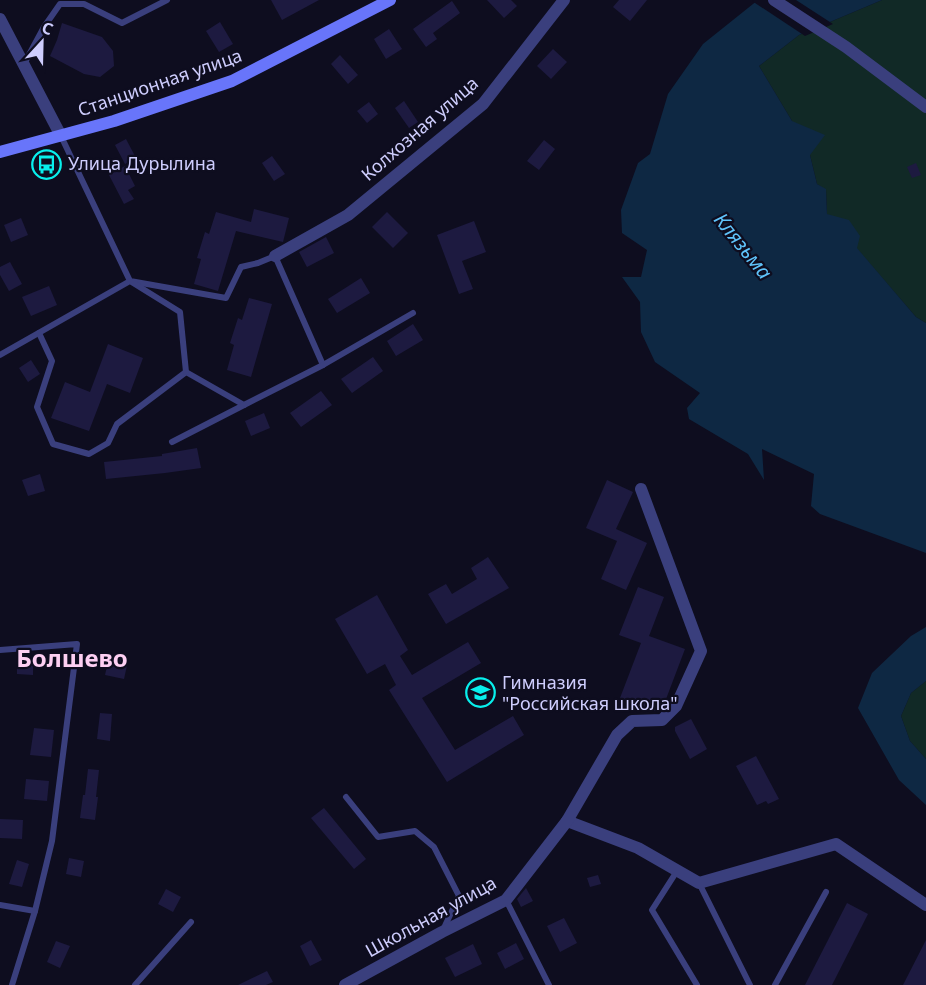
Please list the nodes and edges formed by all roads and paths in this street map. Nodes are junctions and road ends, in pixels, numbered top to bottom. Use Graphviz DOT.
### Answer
graph roads {
  1 [pos="167,0"];
  2 [pos="390,0"];
  3 [pos="564,0"];
  4 [pos="774,0"];
  5 [pos="0,19"];
  6 [pos="24,65"];
  7 [pos="926,107"];
  8 [pos="61,136"];
  9 [pos="0,152"];
  10 [pos="275,256"];
  11 [pos="130,281"];
  12 [pos="413,313"];
  13 [pos="39,333"];
  14 [pos="0,355"];
  15 [pos="322,365"];
  16 [pos="186,372"];
  17 [pos="244,405"];
  18 [pos="172,442"];
  19 [pos="640,489"];
  20 [pos="0,650"];
  21 [pos="346,797"];
  22 [pos="567,821"];
  23 [pos="677,870"];
  24 [pos="699,883"];
  25 [pos="826,892"];
  26 [pos="506,900"];
  27 [pos="926,904"];
  28 [pos="0,905"];
  29 [pos="34,911"];
  30 [pos="191,922"];
  31 [pos="442,932"];
  32 [pos="12,985"];
  33 [pos="135,985"];
  34 [pos="345,985"];
  35 [pos="549,985"];
  36 [pos="697,985"];
  37 [pos="750,985"];
  38 [pos="775,985"];
  1 -- 6 [label="lane"];
  2 -- 8 [label="main road, Станционная улица"];
  3 -- 10 [label="street, Колхозная улица"];
  4 -- 7 [label="street"];
  5 -- 6 [label="street"];
  6 -- 8 [label="street"];
  8 -- 9 [label="main road, Станционная улица"];
  8 -- 11 [label="lane"];
  10 -- 11 [label="lane"];
  10 -- 15 [label="lane"];
  11 -- 13 [label="lane"];
  11 -- 16 [label="lane"];
  12 -- 15 [label="lane"];
  13 -- 14 [label="lane"];
  13 -- 16 [label="lane"];
  15 -- 17 [label="lane"];
  16 -- 17 [label="lane"];
  17 -- 18 [label="lane"];
  19 -- 22 [label="street, Школьная улица"];
  20 -- 29 [label="lane"];
  21 -- 31 [label="lane"];
  22 -- 23 [label="street"];
  22 -- 26 [label="street, Школьная улица"];
  23 -- 24 [label="street"];
  23 -- 36 [label="lane"];
  24 -- 27 [label="street"];
  24 -- 37 [label="lane"];
  25 -- 38 [label="lane"];
  26 -- 31 [label="street, Школьная улица"];
  26 -- 35 [label="lane"];
  28 -- 29 [label="lane"];
  29 -- 32 [label="lane"];
  30 -- 33 [label="lane"];
  31 -- 34 [label="street, Школьная улица"];
}
